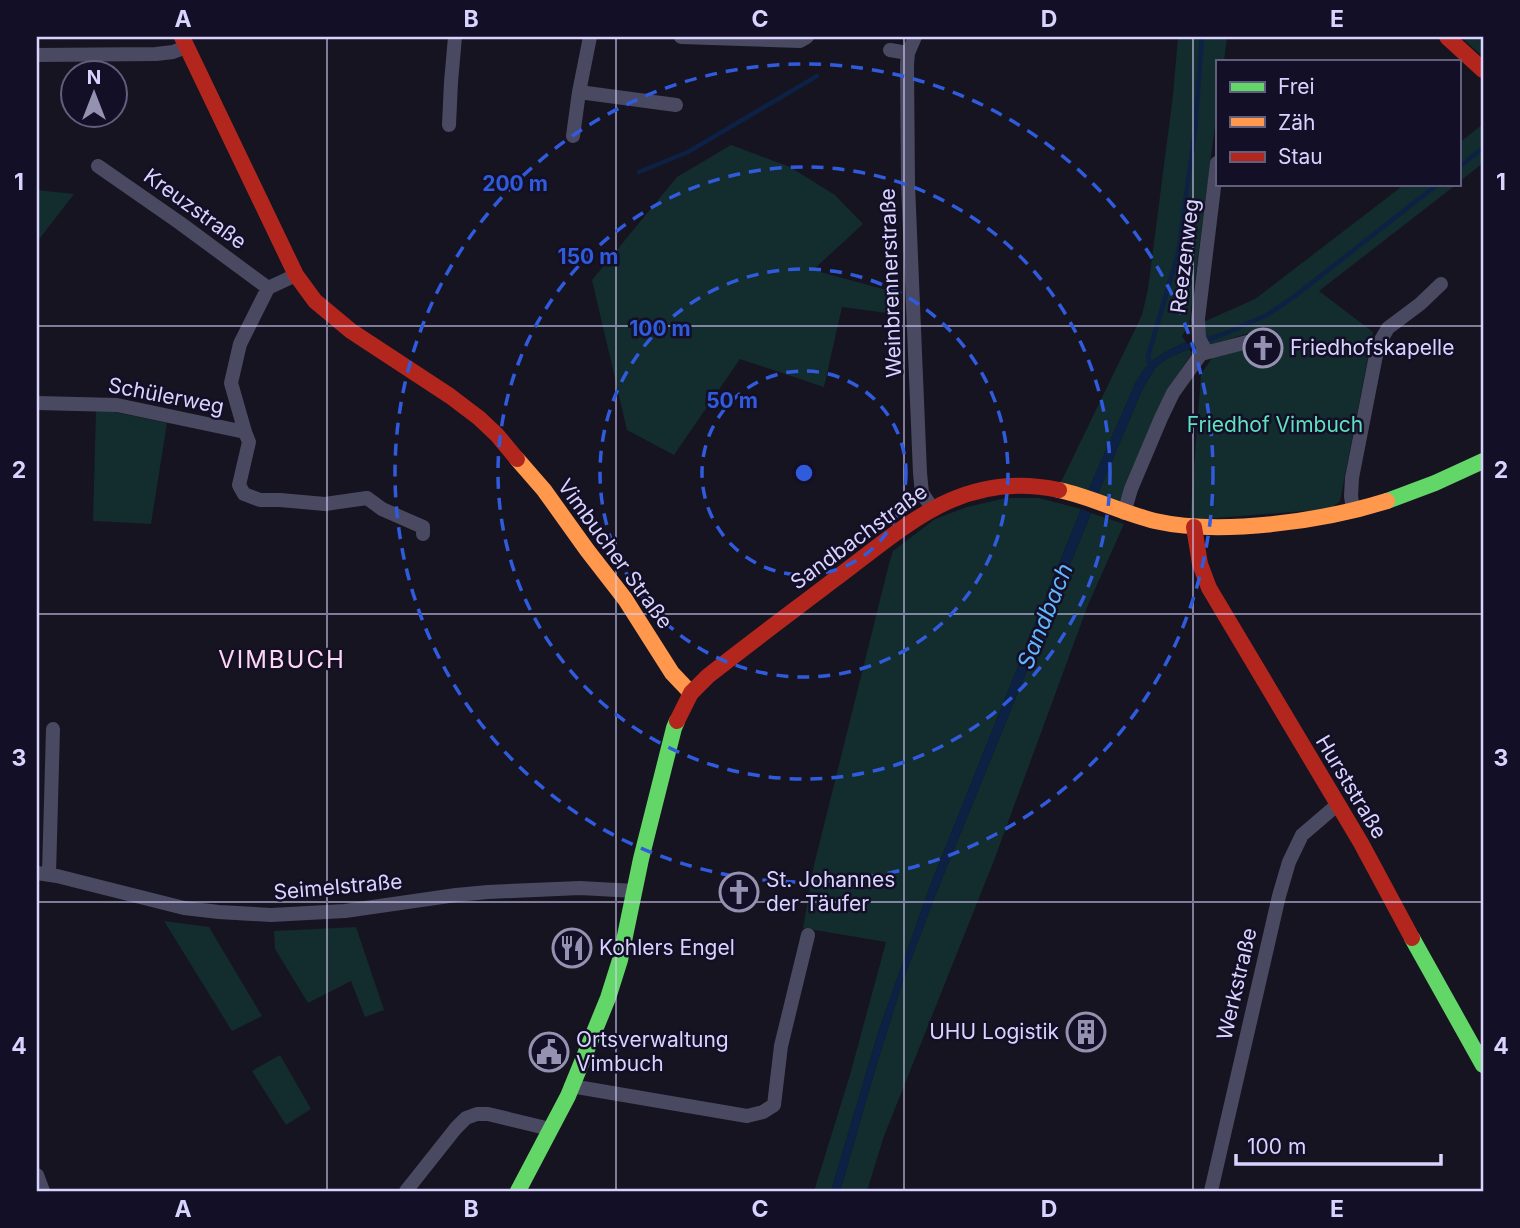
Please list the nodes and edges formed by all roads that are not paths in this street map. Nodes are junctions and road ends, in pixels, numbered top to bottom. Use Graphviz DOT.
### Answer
graph roads {
  1 [pos="455,37"];
  2 [pos="590,37"];
  3 [pos="681,37"];
  4 [pos="714,37"];
  5 [pos="915,37"];
  6 [pos="1447,37"];
  7 [pos="803,39"];
  8 [pos="184,42"];
  9 [pos="890,50"];
  10 [pos="908,53"];
  11 [pos="37,55"];
  12 [pos="1483,70"];
  13 [pos="579,92"];
  14 [pos="676,105"];
  15 [pos="449,125"];
  16 [pos="573,136"];
  17 [pos="98,166"];
  18 [pos="1216,171"];
  19 [pos="296,275"];
  20 [pos="1441,284"];
  21 [pos="268,288"];
  22 [pos="1201,347"];
  23 [pos="1258,357"];
  24 [pos="37,403"];
  25 [pos="245,432"];
  26 [pos="1483,461"];
  27 [pos="932,508"];
  28 [pos="1117,510"];
  29 [pos="1353,510"];
  30 [pos="1194,527"];
  31 [pos="423,534"];
  32 [pos="691,693"];
  33 [pos="53,729"];
  34 [pos="1337,805"];
  35 [pos="43,873"];
  36 [pos="635,891"];
  37 [pos="808,934"];
  38 [pos="1483,1065"];
  39 [pos="571,1086"];
  40 [pos="550,1129"];
  41 [pos="37,1175"];
  42 [pos="43,1191"];
  43 [pos="406,1191"];
  44 [pos="518,1191"];
  45 [pos="1211,1191"];
  1 -- 15 [label="street"];
  2 -- 13 [label="street"];
  3 -- 4 [label="street"];
  4 -- 7 [label="street"];
  5 -- 10 [label="street, Weinbrennerstraße"];
  6 -- 12 [label="street"];
  8 -- 11 [label="street"];
  8 -- 19 [label="street, Vimbucher Straße"];
  9 -- 10 [label="street"];
  10 -- 27 [label="street, Weinbrennerstraße"];
  13 -- 14 [label="street"];
  13 -- 16 [label="street"];
  17 -- 21 [label="street, Kreuzstraße"];
  18 -- 22 [label="street, Reezenweg"];
  19 -- 21 [label="street"];
  19 -- 32 [label="street, Vimbucher Straße"];
  20 -- 29 [label="street"];
  21 -- 25 [label="street, Schülerweg"];
  22 -- 23 [label="street"];
  22 -- 28 [label="street"];
  24 -- 25 [label="street, Schülerweg"];
  25 -- 31 [label="street, Schülerweg"];
  26 -- 29 [label="street, Sandbachstraße"];
  27 -- 28 [label="street, Sandbachstraße"];
  27 -- 32 [label="street, Sandbachstraße"];
  28 -- 30 [label="street, Sandbachstraße"];
  29 -- 30 [label="street, Sandbachstraße"];
  30 -- 34 [label="street, Hurststraße"];
  32 -- 36 [label="street"];
  33 -- 35 [label="street, Seimelstraße"];
  34 -- 38 [label="street, Hurststraße"];
  34 -- 45 [label="street, Werkstraße"];
  35 -- 36 [label="street, Seimelstraße"];
  36 -- 39 [label="street"];
  37 -- 39 [label="street"];
  39 -- 40 [label="street"];
  40 -- 43 [label="street"];
  40 -- 44 [label="street"];
  41 -- 42 [label="street"];
}
